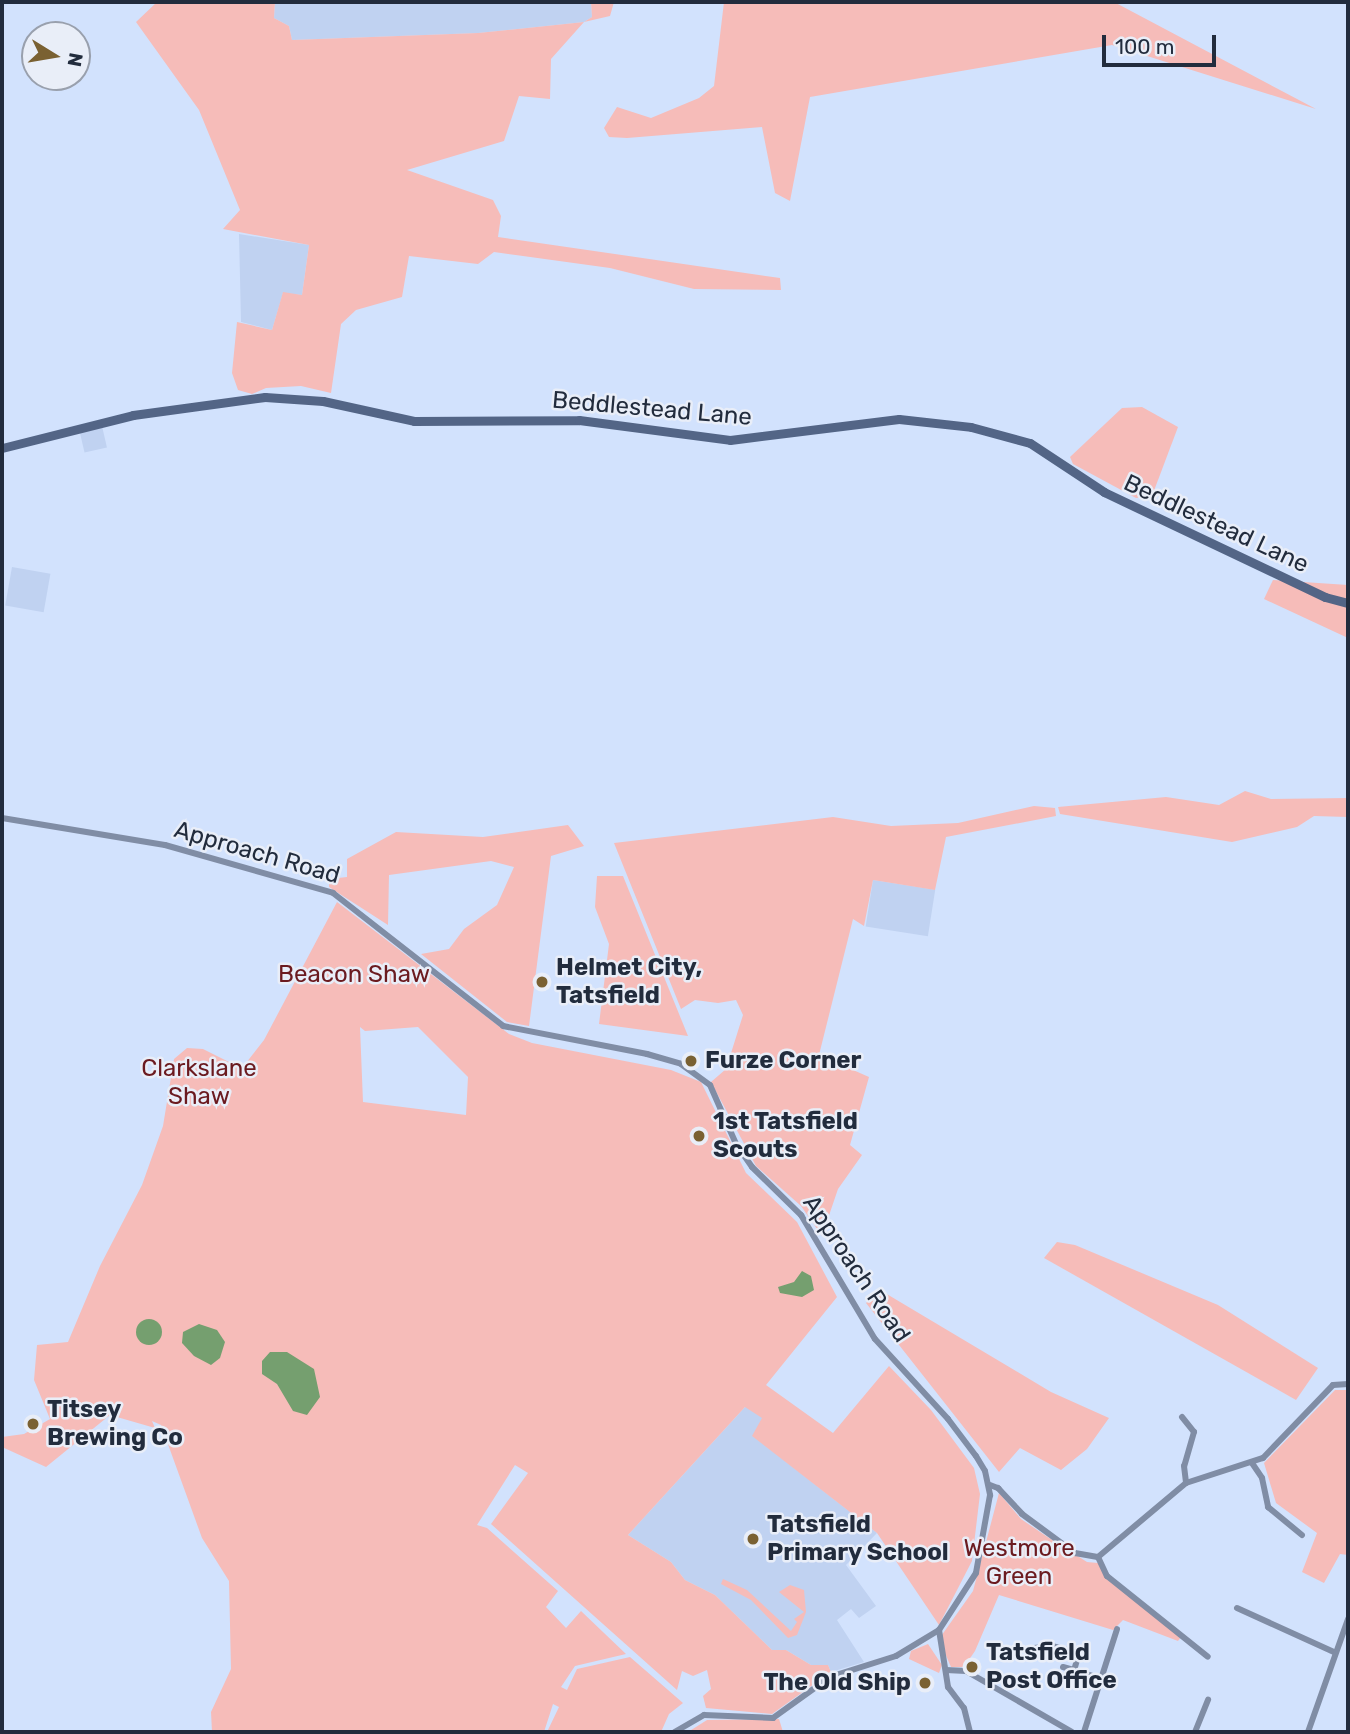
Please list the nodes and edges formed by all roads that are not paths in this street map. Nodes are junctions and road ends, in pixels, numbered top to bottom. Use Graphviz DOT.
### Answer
graph roads {
  1 [pos="2,448"];
  2 [pos="1348,603"];
  3 [pos="2,818"];
  4 [pos="1348,1384"];
  5 [pos="1182,1417"];
  6 [pos="1252,1464"];
  7 [pos="1185,1483"];
  8 [pos="990,1485"];
  9 [pos="1302,1535"];
  10 [pos="1098,1557"];
  11 [pos="1237,1608"];
  12 [pos="1348,1619"];
  13 [pos="1117,1629"];
  14 [pos="939,1630"];
  15 [pos="1034,1648"];
  16 [pos="1334,1652"];
  17 [pos="1208,1657"];
  18 [pos="1063,1667"];
  19 [pos="946,1670"];
  20 [pos="1074,1670"];
  21 [pos="1102,1679"];
  22 [pos="1208,1700"];
  23 [pos="676,1731"];
  24 [pos="970,1732"];
  25 [pos="1072,1732"];
  26 [pos="1084,1732"];
  27 [pos="1195,1732"];
  28 [pos="1308,1732"];
  1 -- 2 [label="street, Beddlestead Lane"];
  3 -- 8 [label="street, Approach Road"];
  4 -- 6 [label="street"];
  5 -- 7 [label="street"];
  6 -- 7 [label="street"];
  6 -- 9 [label="street"];
  7 -- 10 [label="street"];
  8 -- 10 [label="street"];
  8 -- 14 [label="street"];
  10 -- 17 [label="street"];
  11 -- 16 [label="street"];
  12 -- 16 [label="street"];
  13 -- 21 [label="street"];
  14 -- 19 [label="street"];
  14 -- 23 [label="street"];
  15 -- 20 [label="street"];
  16 -- 28 [label="street"];
  18 -- 20 [label="street"];
  19 -- 24 [label="street"];
  19 -- 25 [label="street"];
  20 -- 21 [label="street"];
  21 -- 26 [label="street"];
  22 -- 27 [label="street"];
}
